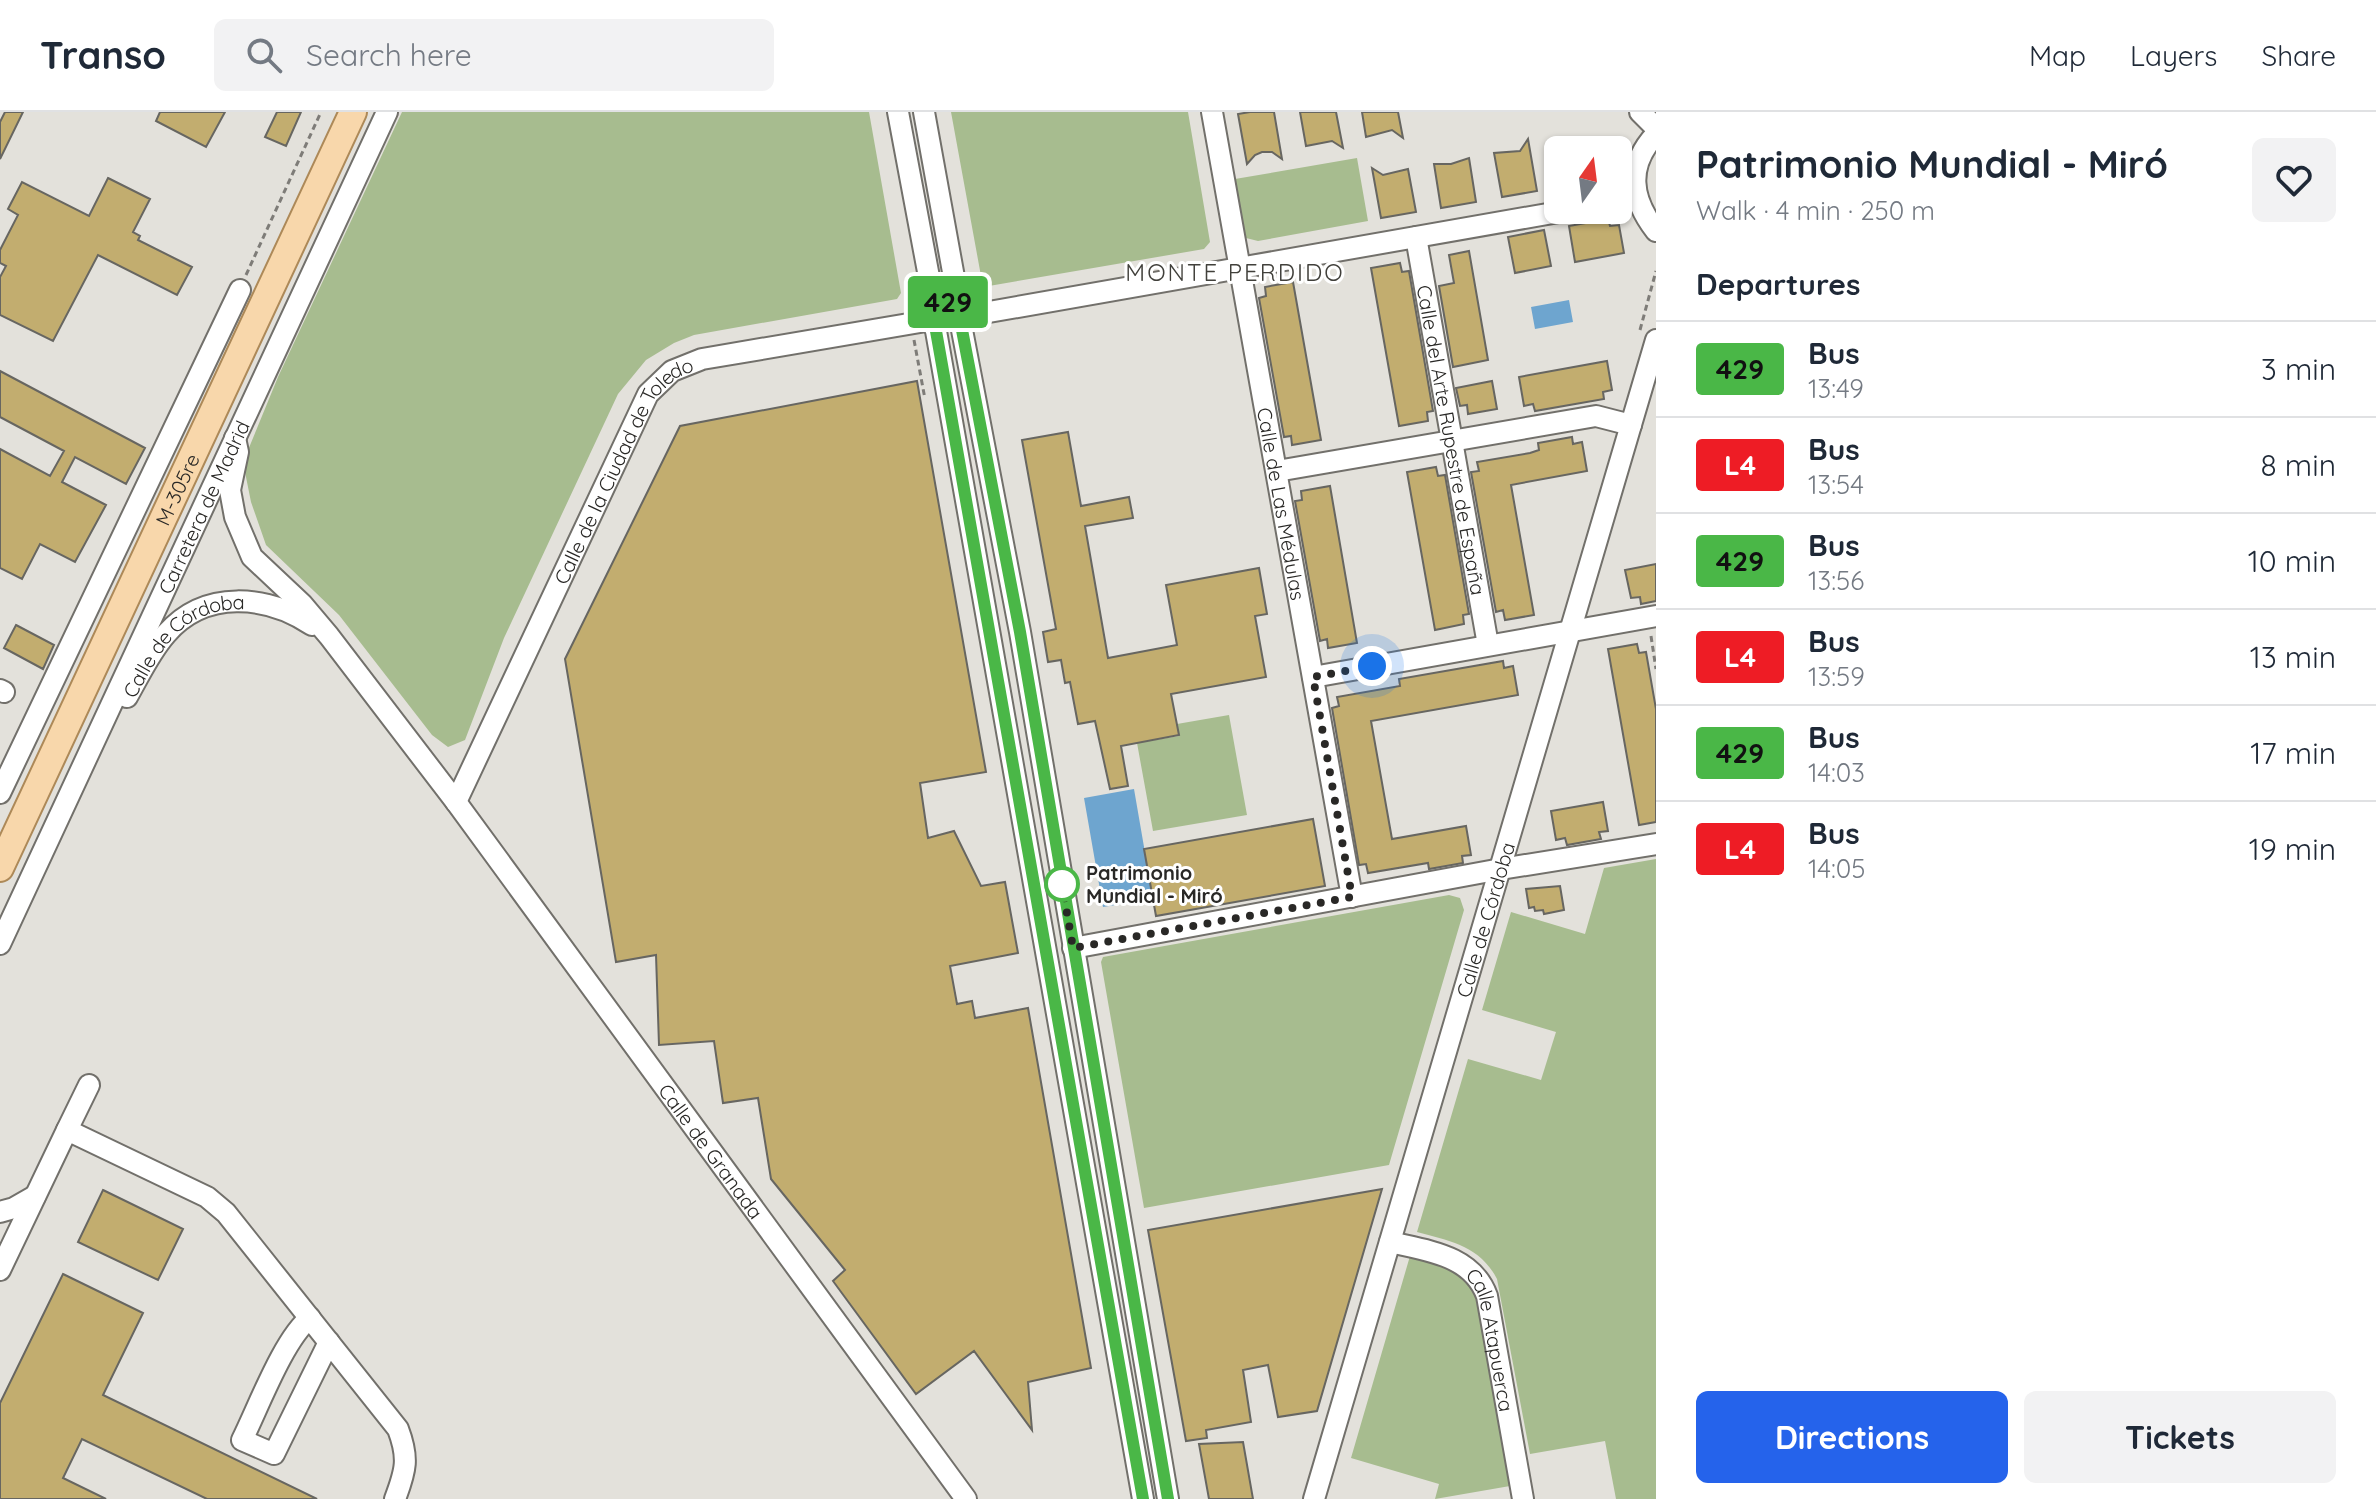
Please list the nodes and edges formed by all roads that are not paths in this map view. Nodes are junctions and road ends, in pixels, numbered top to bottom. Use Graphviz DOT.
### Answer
graph roads {
  1 [pos="353,112"];
  2 [pos="387,112"];
  3 [pos="898,112"];
  4 [pos="924,112"];
  5 [pos="1212,112"];
  6 [pos="1640,112"];
  7 [pos="1656,128"];
  8 [pos="1656,134"];
  9 [pos="1632,188"];
  10 [pos="1632,204"];
  11 [pos="1544,215"];
  12 [pos="1656,231"];
  13 [pos="1416,237"];
  14 [pos="1239,267"];
  15 [pos="240,290"];
  16 [pos="962,317"];
  17 [pos="934,320"];
  18 [pos="1656,340"];
  19 [pos="1631,425"];
  20 [pos="235,438"];
  21 [pos="1451,441"];
  22 [pos="1277,471"];
  23 [pos="1653,624"];
  24 [pos="1570,630"];
  25 [pos="329,636"];
  26 [pos="1488,645"];
  27 [pos="1313,677"];
  28 [pos="100,728"];
  29 [pos="0,793"];
  30 [pos="456,802"];
  31 [pos="1656,844"];
  32 [pos="0,868"];
  33 [pos="1501,869"];
  34 [pos="1352,897"];
  35 [pos="0,944"];
  36 [pos="1073,948"];
  37 [pos="89,1085"];
  38 [pos="67,1130"];
  39 [pos="35,1196"];
  40 [pos="0,1212"];
  41 [pos="9,1231"];
  42 [pos="1390,1242"];
  43 [pos="1,1264"];
  44 [pos="310,1318"];
  45 [pos="329,1342"];
  46 [pos="395,1499"];
  47 [pos="966,1499"];
  48 [pos="1143,1499"];
  49 [pos="1168,1499"];
  50 [pos="1314,1499"];
  51 [pos="1523,1499"];
  1 -- 32 [label="main road, M-305re"];
  2 -- 20 [label="street, Carretera de Madrid"];
  3 -- 17 [label="street"];
  4 -- 16 [label="street"];
  5 -- 14 [label="street, Calle de Las Médulas"];
  6 -- 7 [label="street"];
  8 -- 9 [label="street"];
  10 -- 12 [label="street"];
  11 -- 13 [label="street"];
  13 -- 14 [label="street"];
  13 -- 21 [label="street, Calle del Arte Rupestre de España"];
  14 -- 16 [label="street"];
  14 -- 22 [label="street, Calle de Las Médulas"];
  15 -- 29 [label="street"];
  16 -- 17 [label="street"];
  16 -- 17 [label="street"];
  16 -- 36 [label="street"];
  17 -- 30 [label="street, Calle de la Ciudad de Toledo"];
  17 -- 48 [label="street"];
  18 -- 19 [label="street, Calle de Córdoba"];
  19 -- 21 [label="street"];
  19 -- 24 [label="street, Calle de Córdoba"];
  20 -- 25 [label="street, Calle de Córdoba"];
  20 -- 28 [label="street, Carretera de Madrid"];
  21 -- 22 [label="street"];
  21 -- 26 [label="street, Calle del Arte Rupestre de España"];
  22 -- 27 [label="street, Calle de Las Médulas"];
  23 -- 24 [label="street"];
  24 -- 26 [label="street"];
  24 -- 33 [label="street, Calle de Córdoba"];
  25 -- 28 [label="street, Calle de Córdoba"];
  25 -- 30 [label="street, Calle de Córdoba"];
  26 -- 27 [label="street"];
  27 -- 34 [label="street, Calle de Las Médulas"];
  28 -- 35 [label="street, Carretera de Madrid"];
  30 -- 47 [label="street, Calle de Granada"];
  31 -- 33 [label="street"];
  33 -- 34 [label="street"];
  33 -- 42 [label="street, Calle de Córdoba"];
  34 -- 36 [label="street"];
  36 -- 49 [label="street"];
  37 -- 38 [label="street"];
  38 -- 39 [label="street"];
  38 -- 44 [label="street"];
  39 -- 40 [label="street"];
  39 -- 41 [label="street"];
  41 -- 43 [label="street"];
  42 -- 50 [label="street, Calle de Córdoba"];
  42 -- 51 [label="street, Calle Atapuerca"];
  44 -- 45 [label="street"];
  44 -- 45 [label="street"];
  45 -- 46 [label="street"];
}
